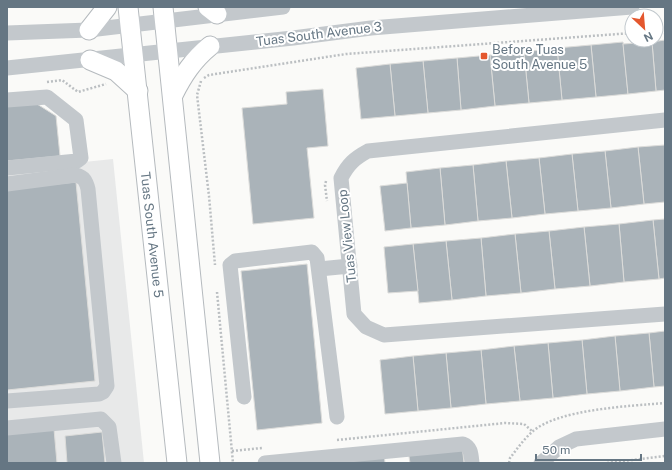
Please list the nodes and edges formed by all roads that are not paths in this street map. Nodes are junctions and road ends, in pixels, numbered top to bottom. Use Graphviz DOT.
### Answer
graph roads {
  1 [pos="107,7"];
  2 [pos="283,7"];
  3 [pos="632,7"];
  4 [pos="212,11"];
  5 [pos="164,14"];
  6 [pos="129,15"];
  7 [pos="89,30"];
  8 [pos="7,33"];
  9 [pos="210,46"];
  10 [pos="168,52"];
  11 [pos="134,55"];
  12 [pos="90,60"];
  13 [pos="7,68"];
  14 [pos="138,91"];
  15 [pos="173,95"];
  16 [pos="7,100"];
  17 [pos="665,120"];
  18 [pos="7,168"];
  19 [pos="7,184"];
  20 [pos="350,266"];
  21 [pos="318,270"];
  22 [pos="665,314"];
  23 [pos="244,397"];
  24 [pos="7,401"];
  25 [pos="337,418"];
  26 [pos="7,428"];
  27 [pos="665,429"];
  28 [pos="391,457"];
  29 [pos="114,463"];
  30 [pos="177,463"];
  31 [pos="210,463"];
  32 [pos="265,463"];
  33 [pos="472,463"];
  34 [pos="540,463"];
  1 -- 7 [label="main road"];
  2 -- 4 [label="street"];
  3 -- 9 [label="street, Tuas South Avenue 3"];
  4 -- 5 [label="street"];
  5 -- 6 [label="street"];
  5 -- 10 [label="main road"];
  6 -- 7 [label="street"];
  6 -- 11 [label="main road, Tuas South Avenue 5"];
  7 -- 8 [label="street"];
  9 -- 10 [label="street, Tuas South Avenue 3"];
  9 -- 15 [label="main road"];
  10 -- 11 [label="street, Tuas South Avenue 3"];
  10 -- 15 [label="main road"];
  11 -- 12 [label="street, Tuas South Avenue 3"];
  11 -- 14 [label="main road, Tuas South Avenue 5"];
  12 -- 13 [label="street, Tuas South Avenue 3"];
  12 -- 14 [label="main road"];
  14 -- 30 [label="main road, Tuas South Avenue 5"];
  15 -- 31 [label="main road"];
  16 -- 18 [label="street"];
  17 -- 20 [label="street, Tuas View Loop"];
  19 -- 24 [label="street"];
  20 -- 21 [label="street"];
  20 -- 22 [label="street, Tuas View Loop"];
  21 -- 23 [label="street"];
  21 -- 25 [label="street"];
  26 -- 29 [label="street"];
  27 -- 34 [label="street"];
  28 -- 32 [label="street"];
  28 -- 33 [label="street"];
}
